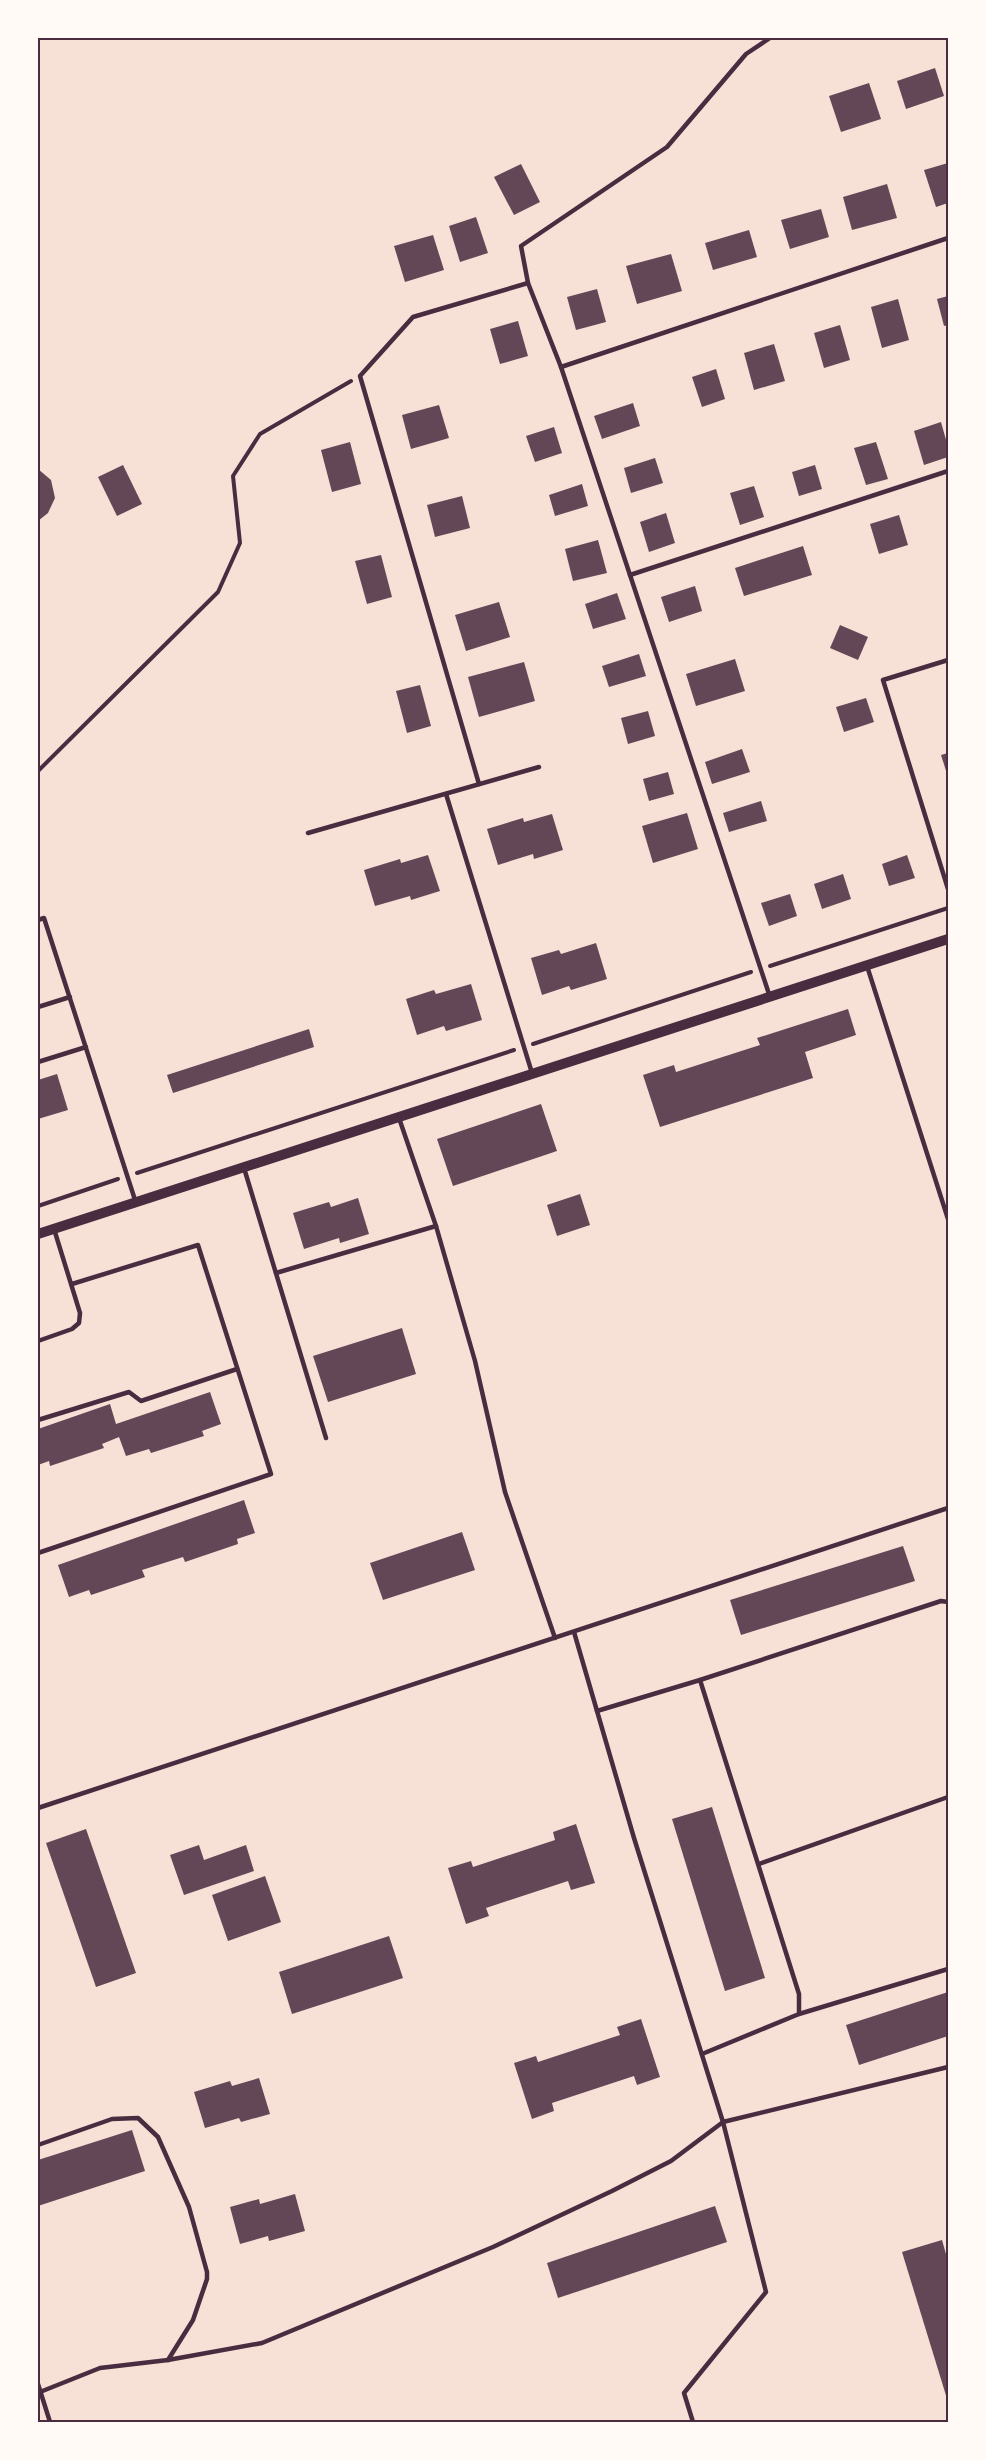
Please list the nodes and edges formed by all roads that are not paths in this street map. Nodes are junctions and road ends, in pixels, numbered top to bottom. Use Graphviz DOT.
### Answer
graph roads {
  1 [pos="770,38"];
  2 [pos="948,238"];
  3 [pos="528,283"];
  4 [pos="561,367"];
  5 [pos="948,471"];
  6 [pos="630,575"];
  7 [pos="948,660"];
  8 [pos="539,767"];
  9 [pos="479,784"];
  10 [pos="446,794"];
  11 [pos="308,833"];
  12 [pos="948,889"];
  13 [pos="38,921"];
  14 [pos="948,939"];
  15 [pos="867,966"];
  16 [pos="70,997"];
  17 [pos="771,997"];
  18 [pos="38,1007"];
  19 [pos="86,1047"];
  20 [pos="38,1062"];
  21 [pos="532,1075"];
  22 [pos="399,1118"];
  23 [pos="244,1168"];
  24 [pos="136,1203"];
  25 [pos="948,1219"];
  26 [pos="436,1226"];
  27 [pos="54,1228"];
  28 [pos="38,1234"];
  29 [pos="276,1274"];
  30 [pos="72,1284"];
  31 [pos="38,1341"];
  32 [pos="237,1369"];
  33 [pos="38,1420"];
  34 [pos="326,1438"];
  35 [pos="948,1509"];
  36 [pos="38,1552"];
  37 [pos="948,1602"];
  38 [pos="574,1632"];
  39 [pos="555,1638"];
  40 [pos="700,1680"];
  41 [pos="597,1711"];
  42 [pos="948,1797"];
  43 [pos="38,1808"];
  44 [pos="759,1864"];
  45 [pos="948,1970"];
  46 [pos="799,2014"];
  47 [pos="702,2054"];
  48 [pos="948,2067"];
  49 [pos="723,2121"];
  50 [pos="38,2145"];
  51 [pos="168,2360"];
  52 [pos="38,2384"];
  53 [pos="40,2392"];
  54 [pos="50,2422"];
  55 [pos="693,2422"];
  1 -- 3 [label="lane"];
  2 -- 4 [label="lane"];
  3 -- 4 [label="lane"];
  3 -- 9 [label="lane"];
  4 -- 6 [label="lane"];
  5 -- 6 [label="lane"];
  6 -- 17 [label="lane"];
  7 -- 12 [label="lane"];
  8 -- 9 [label="lane"];
  9 -- 10 [label="lane"];
  10 -- 11 [label="lane"];
  10 -- 21 [label="lane"];
  13 -- 16 [label="lane"];
  14 -- 15 [label="street"];
  15 -- 17 [label="street"];
  15 -- 25 [label="lane"];
  16 -- 18 [label="lane"];
  16 -- 19 [label="lane"];
  17 -- 21 [label="street"];
  19 -- 20 [label="lane"];
  19 -- 24 [label="lane"];
  21 -- 22 [label="street"];
  22 -- 23 [label="street"];
  22 -- 26 [label="lane"];
  23 -- 24 [label="street"];
  23 -- 29 [label="lane"];
  24 -- 27 [label="street"];
  26 -- 29 [label="lane"];
  26 -- 39 [label="lane"];
  27 -- 28 [label="street"];
  27 -- 30 [label="lane"];
  29 -- 34 [label="lane"];
  30 -- 31 [label="lane"];
  30 -- 32 [label="lane"];
  32 -- 33 [label="lane"];
  32 -- 36 [label="lane"];
  35 -- 38 [label="lane"];
  37 -- 40 [label="lane"];
  38 -- 39 [label="lane"];
  38 -- 41 [label="lane"];
  39 -- 43 [label="lane"];
  40 -- 41 [label="lane"];
  40 -- 44 [label="lane"];
  41 -- 47 [label="lane"];
  42 -- 44 [label="lane"];
  44 -- 46 [label="lane"];
  45 -- 46 [label="lane"];
  46 -- 47 [label="lane"];
  47 -- 49 [label="lane"];
  48 -- 49 [label="lane"];
  49 -- 51 [label="lane"];
  49 -- 55 [label="lane"];
  50 -- 51 [label="lane"];
  51 -- 53 [label="lane"];
  52 -- 53 [label="lane"];
  53 -- 54 [label="lane"];
}
